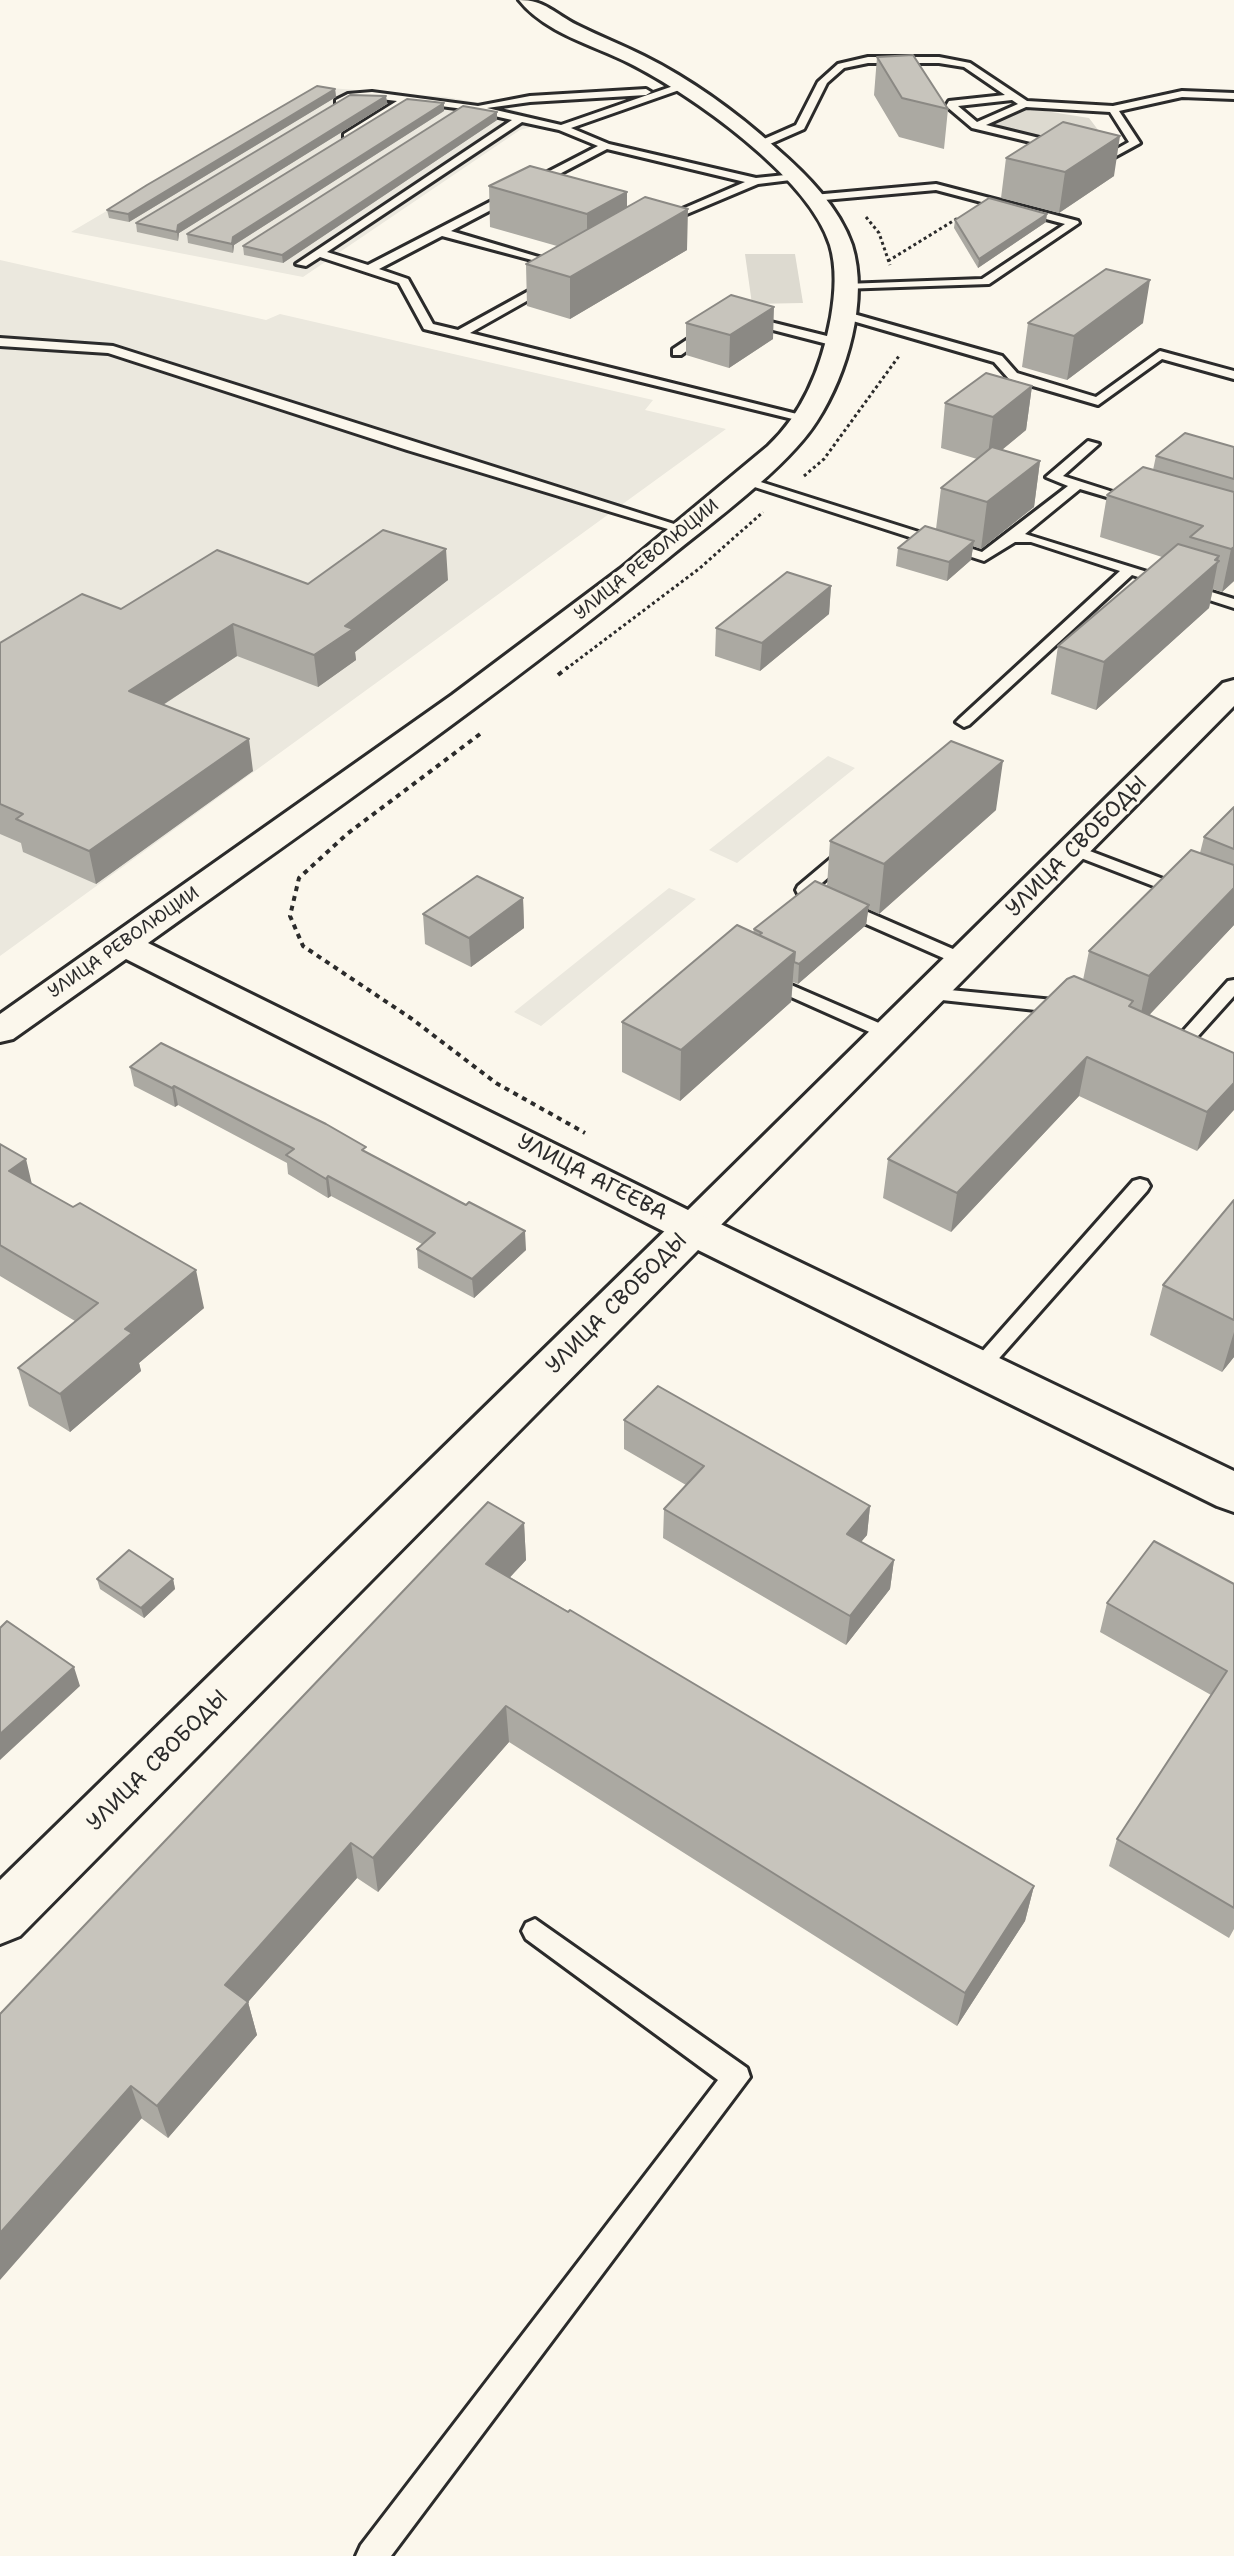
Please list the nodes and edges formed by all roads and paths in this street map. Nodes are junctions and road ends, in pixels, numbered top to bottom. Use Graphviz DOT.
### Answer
graph roads {
  1 [pos="528,0"];
  2 [pos="674,88"];
  3 [pos="1234,96"];
  4 [pos="1011,97"];
  5 [pos="407,99"];
  6 [pos="1025,104"];
  7 [pos="335,105"];
  8 [pos="468,107"];
  9 [pos="1113,109"];
  10 [pos="451,115"];
  11 [pos="520,119"];
  12 [pos="976,126"];
  13 [pos="562,128"];
  14 [pos="342,140"];
  15 [pos="759,145"];
  16 [pos="606,146"];
  17 [pos="795,177"];
  18 [pos="756,181"];
  19 [pos="526,188"];
  20 [pos="541,192"];
  21 [pos="850,195"];
  22 [pos="813,198"];
  23 [pos="657,224"];
  24 [pos="441,232"];
  25 [pos="319,253"];
  26 [pos="302,264"];
  27 [pos="368,270"];
  28 [pos="897,285"];
  29 [pos="845,287"];
  30 [pos="843,315"];
  31 [pos="910,333"];
  32 [pos="460,334"];
  33 [pos="0,342"];
  34 [pos="839,343"];
  35 [pos="677,352"];
  36 [pos="1234,375"];
  37 [pos="805,420"];
  38 [pos="1093,444"];
  39 [pos="743,481"];
  40 [pos="1078,484"];
  41 [pos="783,494"];
  42 [pos="1149,505"];
  43 [pos="686,530"];
  44 [pos="1012,538"];
  45 [pos="1129,570"];
  46 [pos="1234,604"];
  47 [pos="548,682"];
  48 [pos="1227,705"];
  49 [pos="964,722"];
  50 [pos="485,730"];
  51 [pos="863,839"];
  52 [pos="1074,850"];
  53 [pos="1234,912"];
  54 [pos="123,944"];
  55 [pos="963,960"];
  56 [pos="748,971"];
  57 [pos="1234,985"];
  58 [pos="929,994"];
  59 [pos="1083,1013"];
  60 [pos="0,1031"];
  61 [pos="889,1034"];
  62 [pos="1198,1062"];
  63 [pos="592,1137"];
  64 [pos="1140,1186"];
  65 [pos="693,1229"];
  66 [pos="979,1368"];
  67 [pos="1234,1493"];
  68 [pos="0,1918"];
  69 [pos="535,1931"];
  70 [pos="372,2556"];
  1 -- 2 [label="street, УЛИЦА РЕВОЛЮЦИИ"];
  2 -- 8 [label="lane"];
  2 -- 13 [label="lane"];
  2 -- 15 [label="street, УЛИЦА РЕВОЛЮЦИИ"];
  3 -- 9 [label="lane"];
  4 -- 6 [label="lane"];
  4 -- 12 [label="lane"];
  4 -- 15 [label="lane"];
  5 -- 7 [label="lane"];
  5 -- 8 [label="lane"];
  5 -- 14 [label="lane"];
  6 -- 9 [label="lane"];
  6 -- 12 [label="lane"];
  8 -- 10 [label="lane"];
  8 -- 11 [label="lane"];
  9 -- 12 [label="lane"];
  11 -- 13 [label="lane"];
  11 -- 25 [label="lane"];
  13 -- 16 [label="lane"];
  15 -- 17 [label="street, УЛИЦА РЕВОЛЮЦИИ"];
  16 -- 18 [label="lane"];
  16 -- 19 [label="lane"];
  17 -- 18 [label="lane"];
  17 -- 22 [label="street, УЛИЦА РЕВОЛЮЦИИ"];
  18 -- 23 [label="lane"];
  19 -- 20 [label="lane"];
  19 -- 24 [label="lane"];
  21 -- 22 [label="lane"];
  21 -- 28 [label="path"];
  21 -- 28 [label="lane"];
  22 -- 29 [label="street, УЛИЦА РЕВОЛЮЦИИ"];
  24 -- 27 [label="lane"];
  24 -- 32 [label="lane"];
  25 -- 26 [label="lane"];
  25 -- 27 [label="lane"];
  27 -- 32 [label="lane"];
  28 -- 29 [label="lane"];
  29 -- 30 [label="street, УЛИЦА РЕВОЛЮЦИИ"];
  30 -- 31 [label="lane"];
  30 -- 34 [label="street, УЛИЦА РЕВОЛЮЦИИ"];
  31 -- 36 [label="lane"];
  31 -- 41 [label="path"];
  32 -- 37 [label="lane"];
  33 -- 43 [label="lane"];
  34 -- 35 [label="lane"];
  34 -- 37 [label="street, УЛИЦА РЕВОЛЮЦИИ"];
  37 -- 39 [label="street, УЛИЦА РЕВОЛЮЦИИ"];
  38 -- 40 [label="lane"];
  39 -- 41 [label="lane"];
  39 -- 43 [label="street, УЛИЦА РЕВОЛЮЦИИ"];
  40 -- 42 [label="lane"];
  40 -- 44 [label="lane"];
  41 -- 44 [label="lane"];
  41 -- 47 [label="path"];
  43 -- 54 [label="street, УЛИЦА РЕВОЛЮЦИИ"];
  44 -- 45 [label="lane"];
  45 -- 46 [label="lane"];
  45 -- 49 [label="lane"];
  48 -- 52 [label="street, УЛИЦА СВОБОДЫ"];
  50 -- 63 [label="path"];
  51 -- 55 [label="lane"];
  52 -- 53 [label="lane"];
  52 -- 55 [label="street, УЛИЦА СВОБОДЫ"];
  54 -- 60 [label="street, УЛИЦА РЕВОЛЮЦИИ"];
  54 -- 65 [label="street, УЛИЦА АГЕЕВА"];
  55 -- 58 [label="street, УЛИЦА СВОБОДЫ"];
  56 -- 61 [label="lane"];
  57 -- 62 [label="lane"];
  58 -- 59 [label="lane"];
  58 -- 61 [label="street, УЛИЦА СВОБОДЫ"];
  61 -- 65 [label="street, УЛИЦА СВОБОДЫ"];
  64 -- 66 [label="lane"];
  65 -- 66 [label="street, УЛИЦА АГЕЕВА"];
  65 -- 68 [label="street, УЛИЦА СВОБОДЫ"];
  66 -- 67 [label="street, УЛИЦА АГЕЕВА"];
  69 -- 70 [label="lane"];
}
